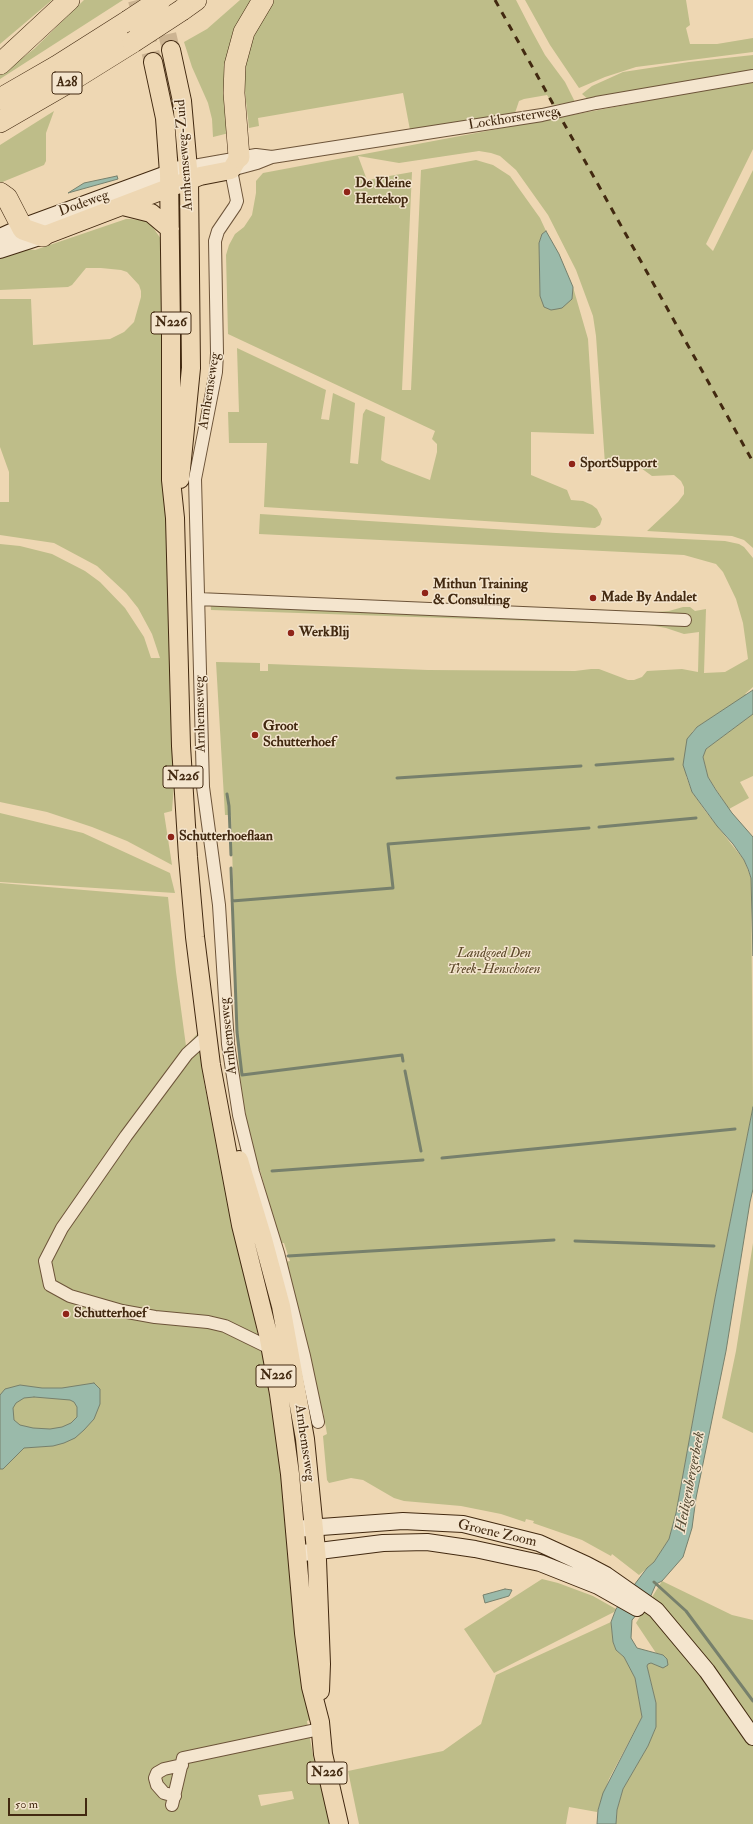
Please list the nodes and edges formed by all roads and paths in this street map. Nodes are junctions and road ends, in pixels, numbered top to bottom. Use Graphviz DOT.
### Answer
graph roads {
  1 [pos="70,0"];
  2 [pos="160,0"];
  3 [pos="263,0"];
  4 [pos="189,5"];
  5 [pos="171,50"];
  6 [pos="153,62"];
  7 [pos="0,64"];
  8 [pos="753,76"];
  9 [pos="0,98"];
  10 [pos="0,122"];
  11 [pos="230,163"];
  12 [pos="188,173"];
  13 [pos="169,180"];
  14 [pos="0,193"];
  15 [pos="123,206"];
  16 [pos="22,227"];
  17 [pos="43,236"];
  18 [pos="170,236"];
  19 [pos="0,237"];
  20 [pos="0,250"];
  21 [pos="190,262"];
  22 [pos="175,518"];
  23 [pos="198,599"];
  24 [pos="685,620"];
  25 [pos="208,1035"];
  26 [pos="214,1078"];
  27 [pos="270,1348"];
  28 [pos="318,1422"];
  29 [pos="315,1527"];
  30 [pos="294,1529"];
  31 [pos="316,1551"];
  32 [pos="297,1553"];
  33 [pos="602,1580"];
  34 [pos="320,1726"];
  35 [pos="753,1737"];
  36 [pos="182,1765"];
  37 [pos="339,1824"];
  1 -- 7 [label="highway"];
  2 -- 9 [label="highway, A28, bridge"];
  3 -- 11 [label="highway"];
  4 -- 10 [label="highway, A28, bridge"];
  5 -- 12 [label="main road, Arnhemseweg-Zuid / N226"];
  6 -- 13 [label="main road, Arnhemseweg-Zuid / N226"];
  8 -- 11 [label="street, Lockhorsterweg"];
  11 -- 12 [label="main road, Lockhorsterweg"];
  11 -- 23 [label="street, Arnhemseweg"];
  12 -- 13 [label="main road, Lockhorsterweg"];
  12 -- 21 [label="main road, Arnhemseweg-Zuid / N226"];
  13 -- 15 [label="main road, Dodeweg"];
  13 -- 16 [label="main road, Dodeweg"];
  13 -- 18 [label="main road, Arnhemseweg-Zuid / N226"];
  14 -- 16 [label="highway"];
  15 -- 17 [label="main road, Dodeweg"];
  15 -- 18 [label="main road"];
  16 -- 17 [label="highway"];
  16 -- 19 [label="main road, Dodeweg"];
  17 -- 20 [label="main road, Dodeweg"];
  18 -- 22 [label="main road, Arnhemseweg / N226"];
  21 -- 22 [label="main road, Arnhemseweg / N226"];
  22 -- 25 [label="main road, Arnhemseweg / N226"];
  23 -- 24 [label="street"];
  23 -- 28 [label="street, Arnhemseweg"];
  25 -- 26 [label="main road, Arnhemseweg / N226"];
  25 -- 27 [label="street, Arnhemseweg"];
  26 -- 27 [label="main road, Arnhemseweg / N226"];
  26 -- 29 [label="main road, Arnhemseweg / N226"];
  27 -- 30 [label="main road, Arnhemseweg / N226"];
  29 -- 30 [label="main road, Groene Zoom"];
  29 -- 31 [label="main road, Arnhemseweg / N226"];
  29 -- 33 [label="main road, Groene Zoom"];
  30 -- 32 [label="main road, Arnhemseweg / N226"];
  31 -- 32 [label="main road, Groene Zoom"];
  31 -- 33 [label="main road, Groene Zoom"];
  31 -- 34 [label="main road, Arnhemseweg / N226"];
  32 -- 34 [label="main road, Arnhemseweg / N226"];
  33 -- 35 [label="main road, Groene Zoom"];
  34 -- 36 [label="street"];
  34 -- 37 [label="main road, Arnhemseweg / N226"];
  36 -- 36 [label="street"];
}
